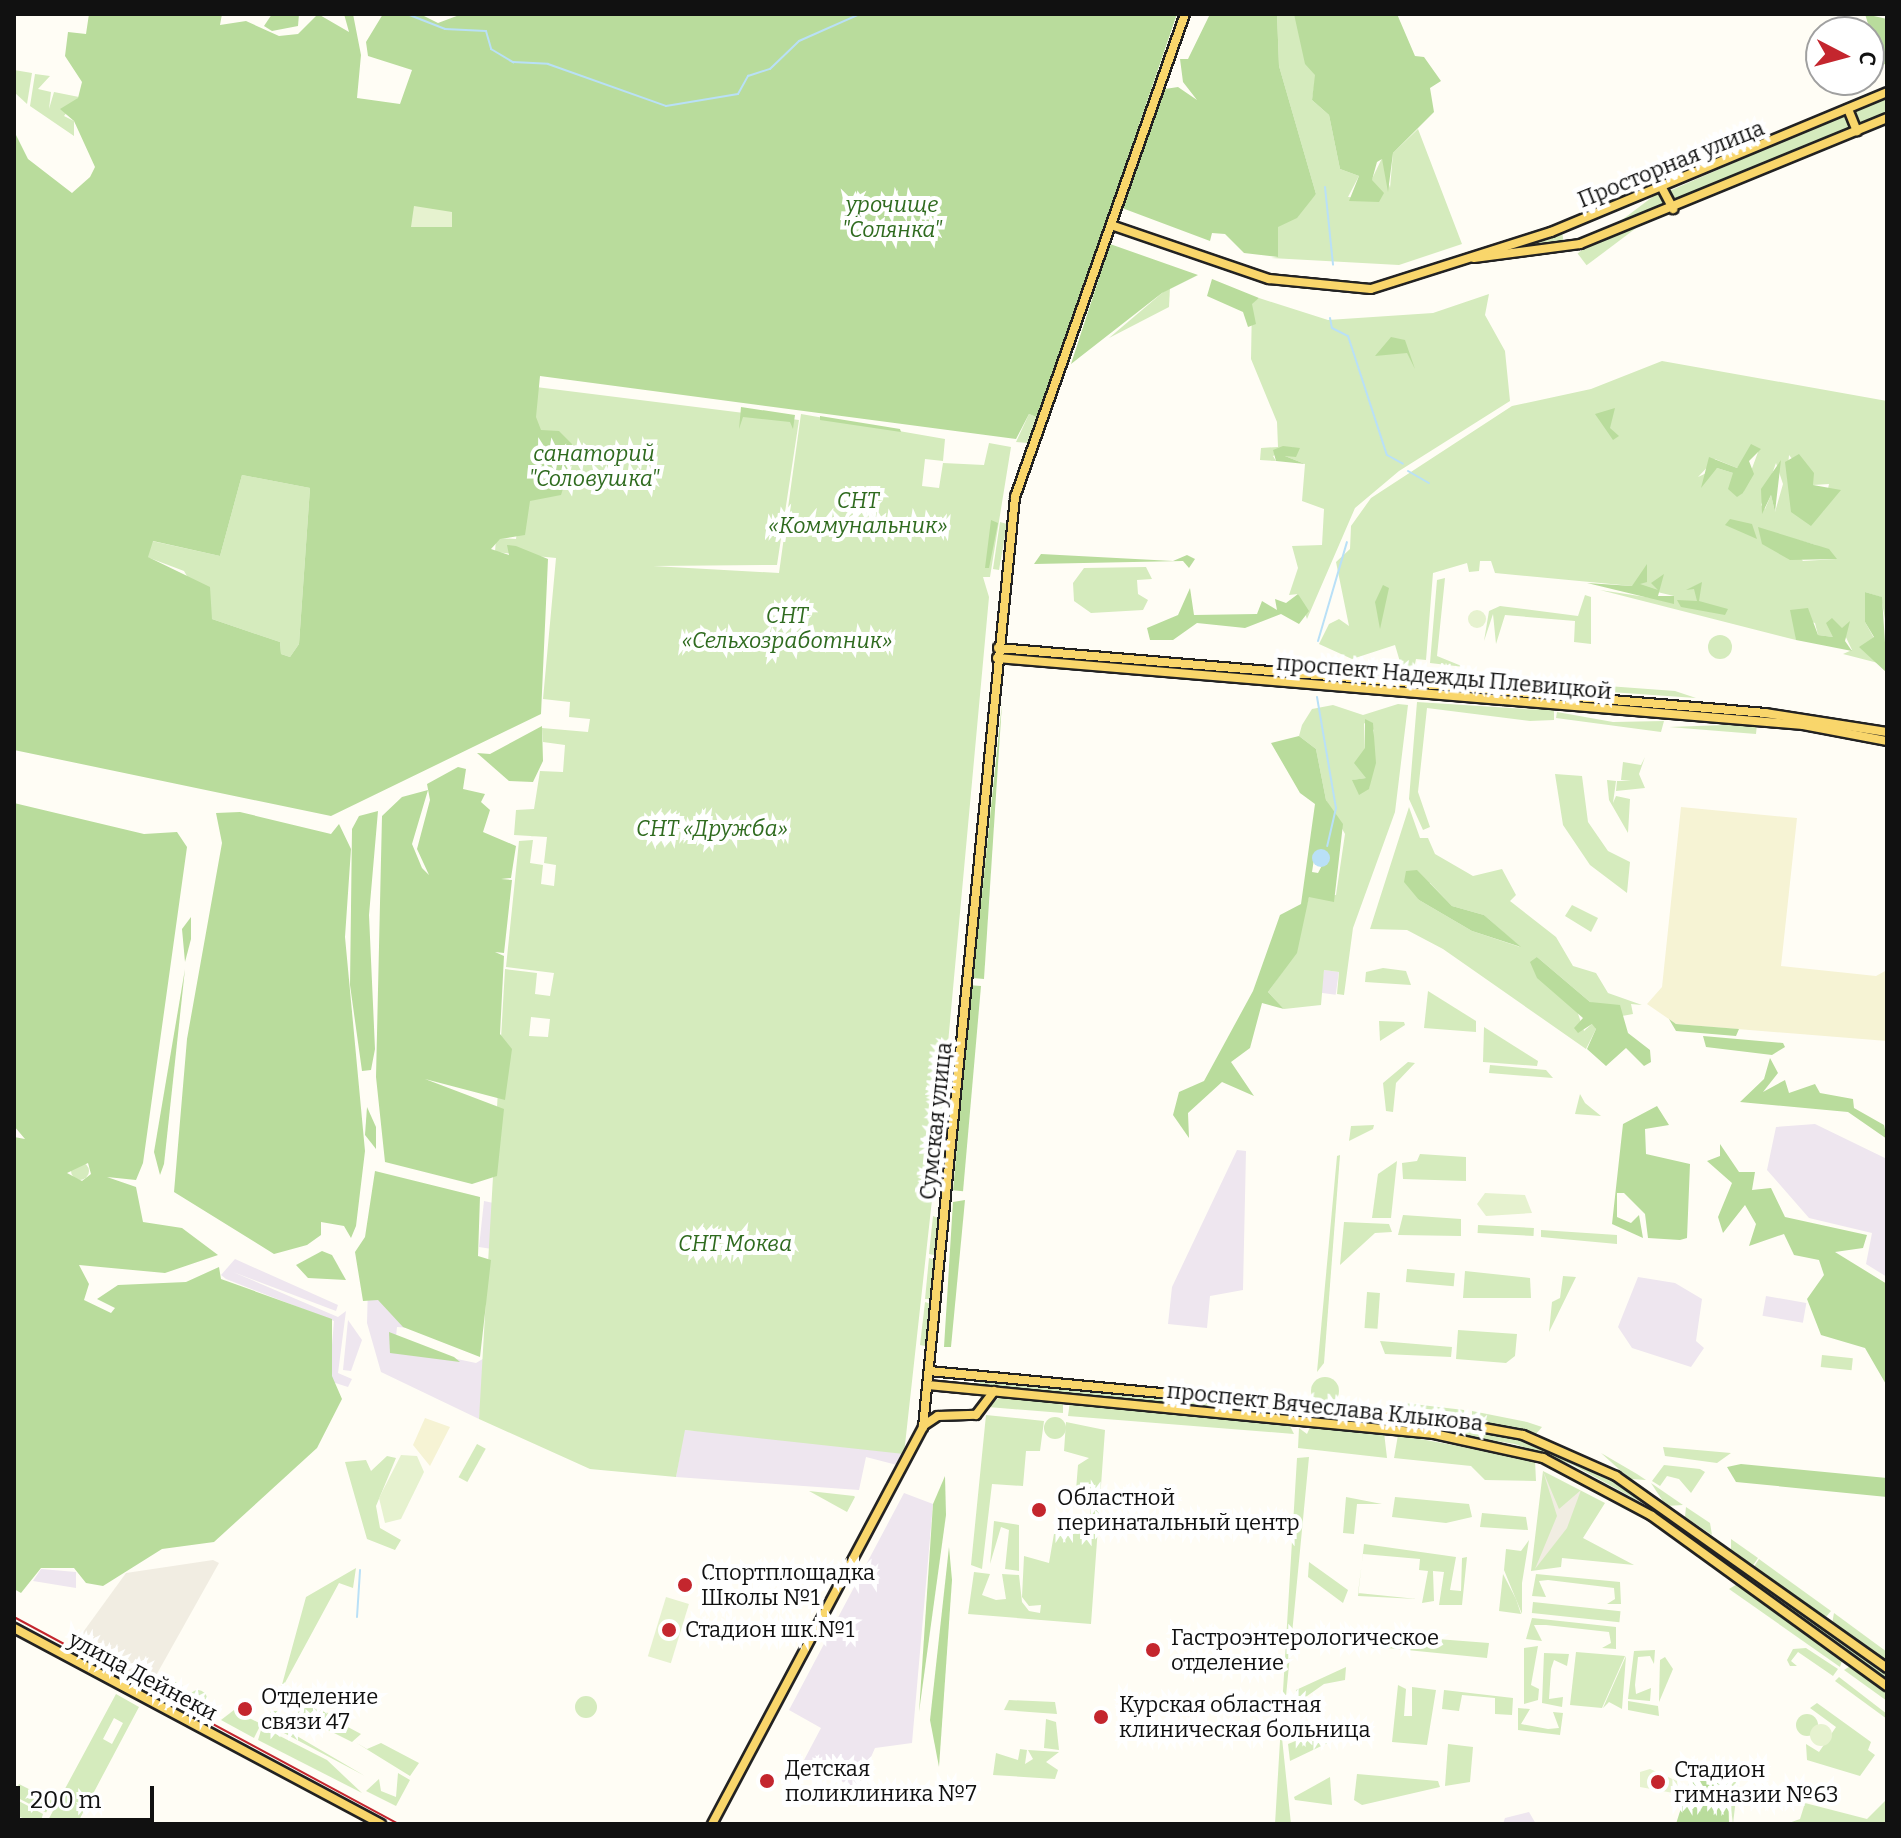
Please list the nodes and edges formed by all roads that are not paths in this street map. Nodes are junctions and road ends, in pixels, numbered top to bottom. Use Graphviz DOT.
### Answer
graph roads {
  1 [pos="1185,14"];
  2 [pos="1887,92"];
  3 [pos="1848,109"];
  4 [pos="1887,118"];
  5 [pos="1857,131"];
  6 [pos="1662,188"];
  7 [pos="1673,209"];
  8 [pos="1111,225"];
  9 [pos="1493,251"];
  10 [pos="998,653"];
  11 [pos="1887,732"];
  12 [pos="1887,741"];
  13 [pos="929,1371"];
  14 [pos="983,1376"];
  15 [pos="928,1385"];
  16 [pos="983,1390"];
  17 [pos="994,1391"];
  18 [pos="1289,1406"];
  19 [pos="1314,1408"];
  20 [pos="1288,1419"];
  21 [pos="1312,1421"];
  22 [pos="923,1427"];
  23 [pos="1659,1504"];
  24 [pos="1674,1515"];
  25 [pos="1652,1516"];
  26 [pos="1666,1526"];
  27 [pos="14,1628"];
  28 [pos="1887,1668"];
  29 [pos="1887,1686"];
  30 [pos="381,1824"];
  31 [pos="712,1824"];
  1 -- 8 [label="main road, Сумская улица"];
  2 -- 3 [label="main road, Просторная улица"];
  3 -- 5 [label="main road"];
  3 -- 6 [label="main road, Просторная улица"];
  4 -- 5 [label="main road, Просторная улица"];
  5 -- 7 [label="main road, Просторная улица"];
  6 -- 7 [label="main road"];
  6 -- 9 [label="main road, Просторная улица"];
  7 -- 9 [label="main road, Просторная улица"];
  8 -- 9 [label="main road, Просторная улица"];
  8 -- 10 [label="main road, Сумская улица"];
  10 -- 11 [label="main road, проспект Надежды Плевицкой"];
  10 -- 12 [label="main road, проспект Надежды Плевицкой"];
  10 -- 13 [label="main road, Сумская улица"];
  13 -- 14 [label="main road, проспект Вячеслава Клыкова"];
  13 -- 15 [label="main road, Сумская улица"];
  14 -- 16 [label="main road"];
  14 -- 18 [label="main road, проспект Вячеслава Клыкова"];
  15 -- 16 [label="main road, проспект Вячеслава Клыкова"];
  15 -- 22 [label="main road, Сумская улица"];
  16 -- 17 [label="main road, проспект Вячеслава Клыкова"];
  17 -- 20 [label="main road, проспект Вячеслава Клыкова"];
  17 -- 22 [label="main road"];
  18 -- 19 [label="main road, проспект Вячеслава Клыкова"];
  18 -- 20 [label="main road"];
  19 -- 21 [label="main road"];
  19 -- 23 [label="main road, проспект Вячеслава Клыкова"];
  20 -- 21 [label="main road, проспект Вячеслава Клыкова"];
  21 -- 25 [label="main road, проспект Вячеслава Клыкова"];
  22 -- 31 [label="main road, Сумская улица"];
  23 -- 24 [label="main road, проспект Вячеслава Клыкова"];
  23 -- 25 [label="main road"];
  24 -- 26 [label="main road"];
  24 -- 28 [label="main road, проспект Вячеслава Клыкова"];
  25 -- 26 [label="main road, проспект Вячеслава Клыкова"];
  26 -- 29 [label="main road, проспект Вячеслава Клыкова"];
  27 -- 30 [label="main road, улица Дейнеки"];
}
